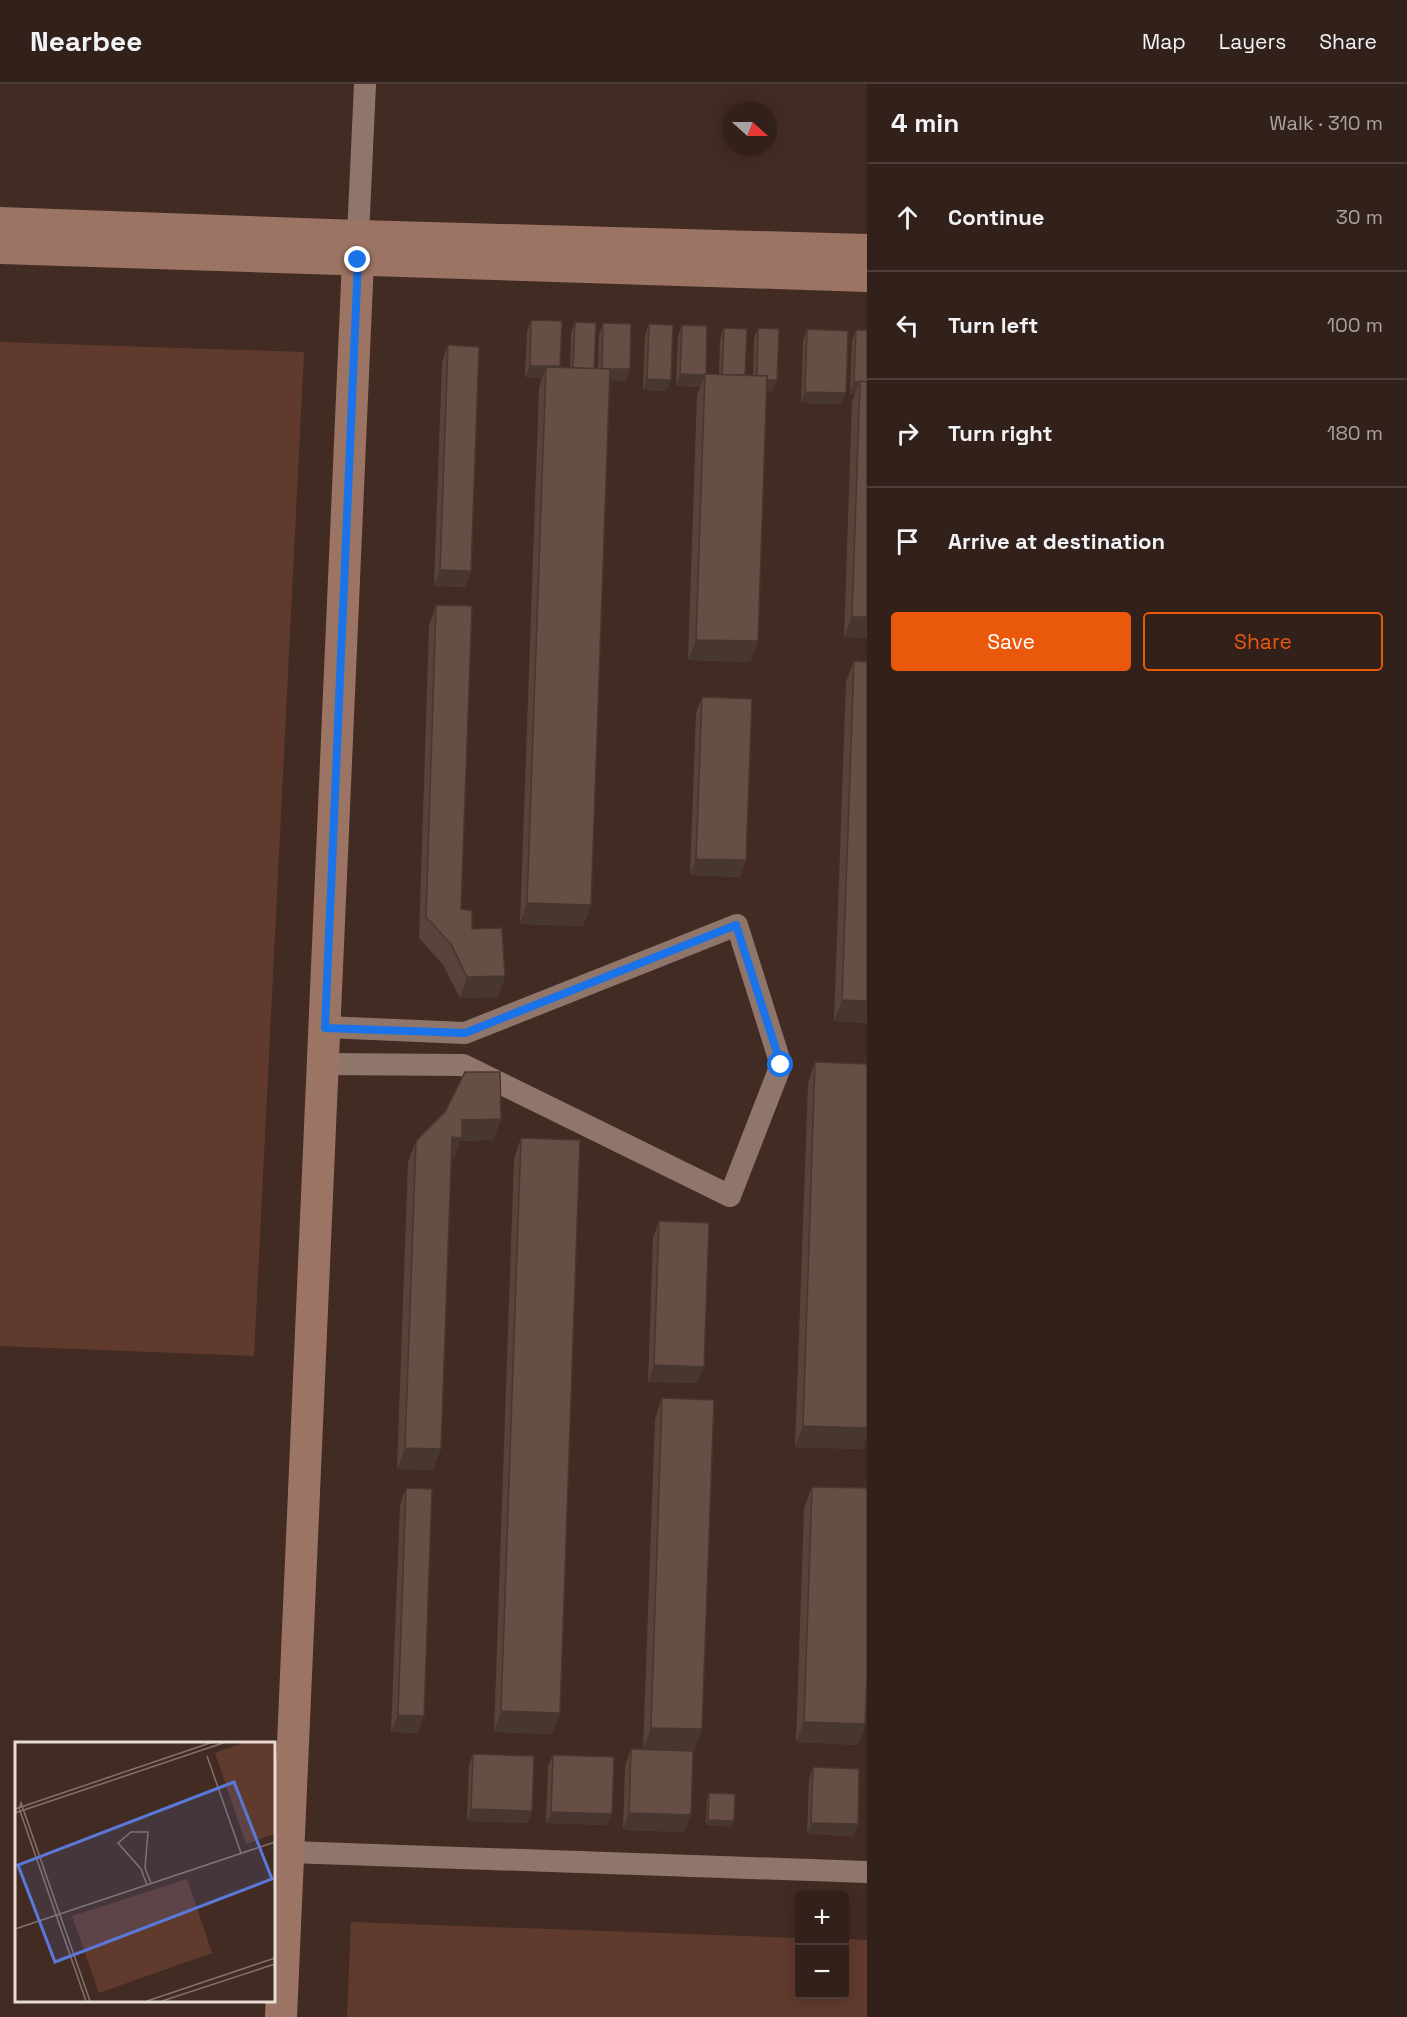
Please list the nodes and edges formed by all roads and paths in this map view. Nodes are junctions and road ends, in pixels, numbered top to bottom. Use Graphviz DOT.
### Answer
graph roads {
  1 [pos="365,84"];
  2 [pos="0,223"];
  3 [pos="0,248"];
  4 [pos="358,248"];
  5 [pos="867,250"];
  6 [pos="867,276"];
  7 [pos="325,1028"];
  8 [pos="324,1064"];
  9 [pos="289,1852"];
  10 [pos="867,1872"];
  11 [pos="281,2017"];
  1 -- 4 [label="street"];
  2 -- 4 [label="street"];
  3 -- 4 [label="street"];
  4 -- 5 [label="street"];
  4 -- 6 [label="street"];
  4 -- 7 [label="street"];
  7 -- 8 [label="street"];
  7 -- 8 [label="street"];
  8 -- 9 [label="street"];
  9 -- 10 [label="street"];
  9 -- 11 [label="street"];
}
